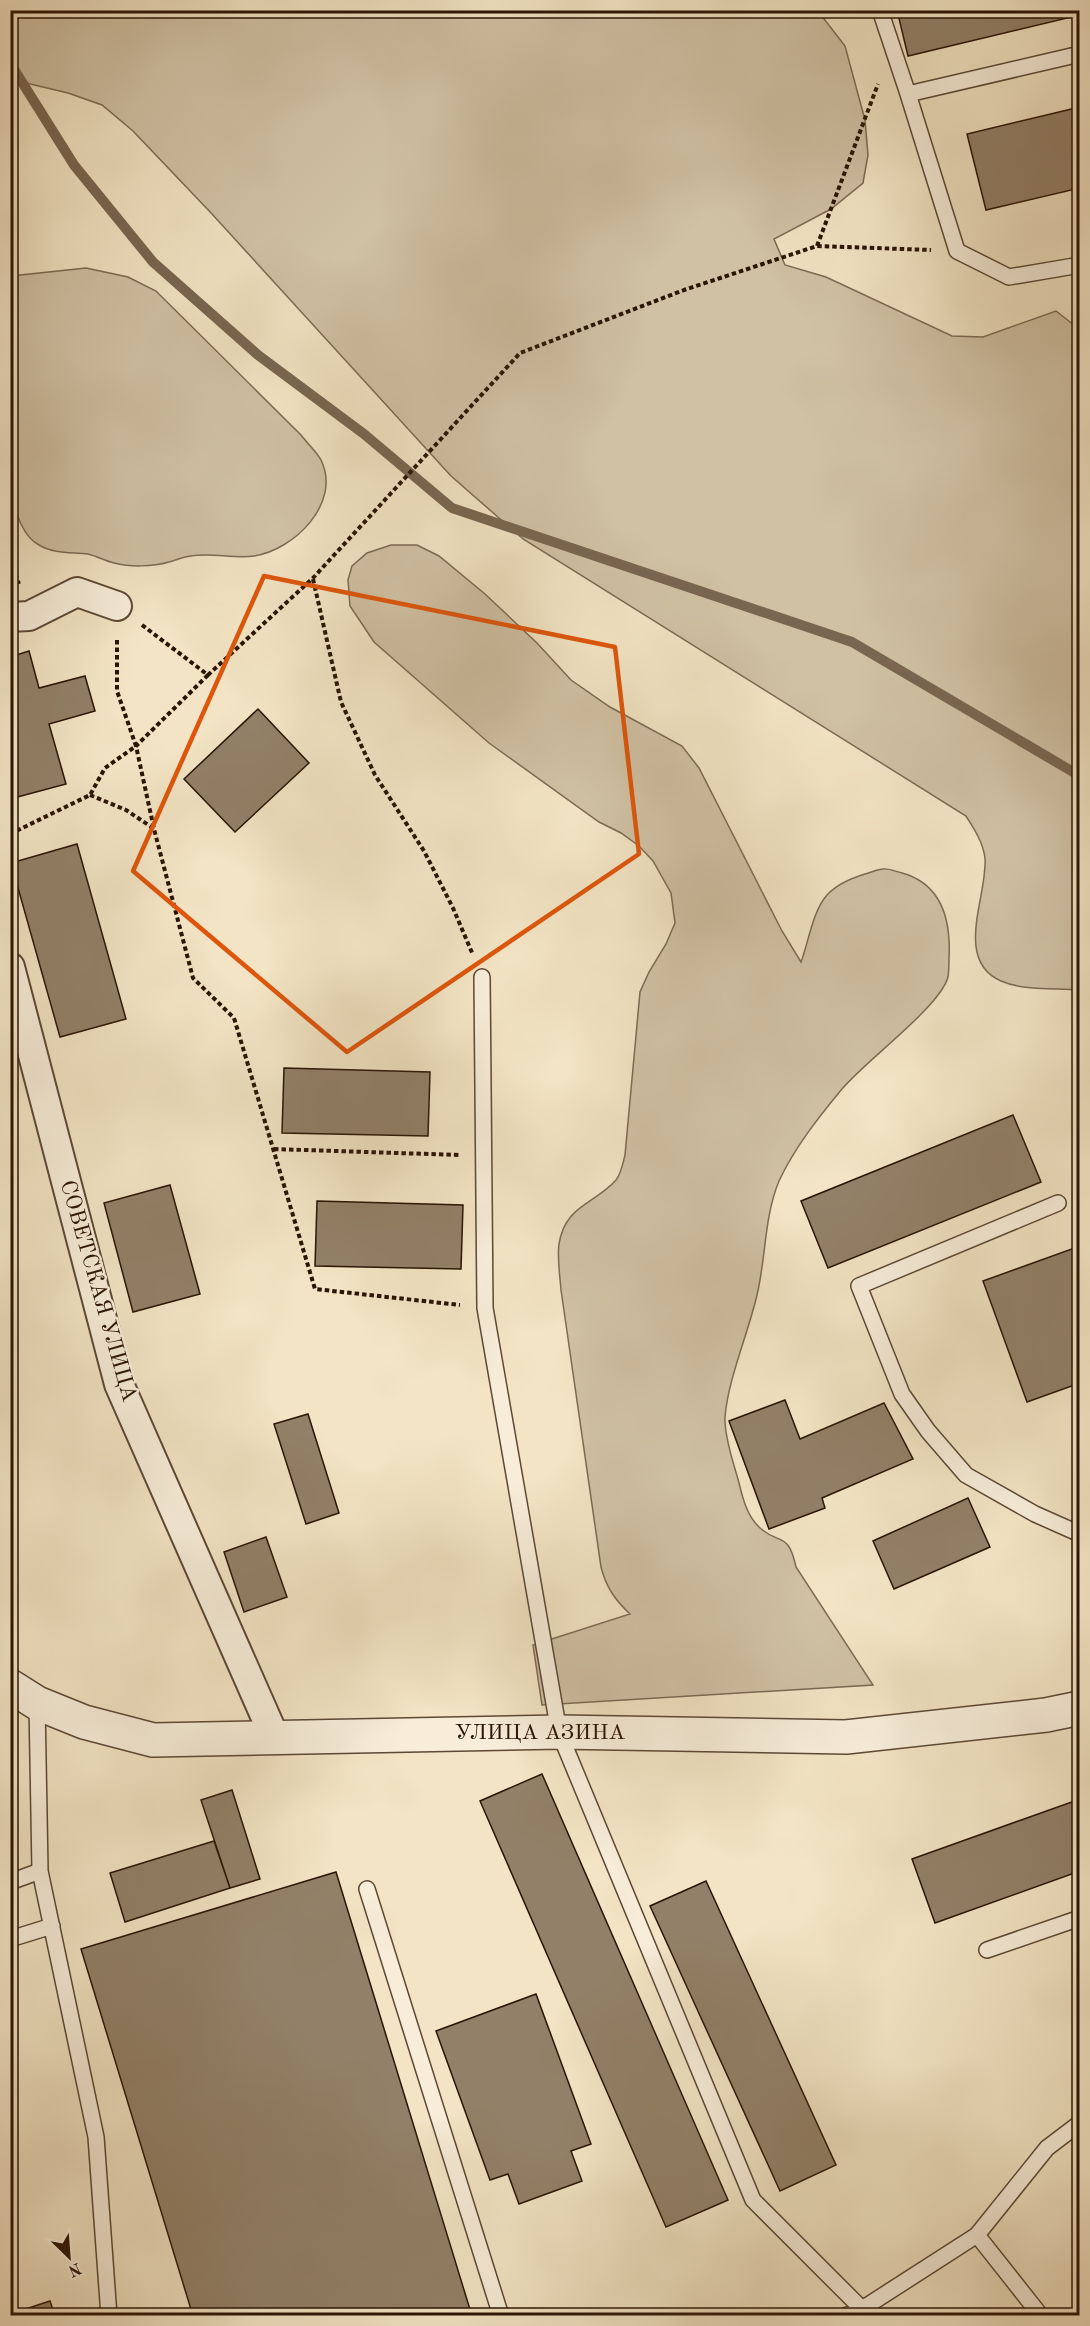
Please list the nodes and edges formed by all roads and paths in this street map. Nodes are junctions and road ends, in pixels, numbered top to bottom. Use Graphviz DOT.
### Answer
graph roads {
  1 [pos="880,10"];
  2 [pos="892,46"];
  3 [pos="1080,54"];
  4 [pos="908,94"];
  5 [pos="817,246"];
  6 [pos="957,251"];
  7 [pos="1080,265"];
  8 [pos="313,578"];
  9 [pos="117,606"];
  10 [pos="10,617"];
  11 [pos="208,675"];
  12 [pos="136,746"];
  13 [pos="90,795"];
  14 [pos="154,829"];
  15 [pos="10,834"];
  16 [pos="10,967"];
  17 [pos="482,977"];
  18 [pos="21,1045"];
  19 [pos="274,1149"];
  20 [pos="484,1156"];
  21 [pos="1058,1203"];
  22 [pos="485,1308"];
  23 [pos="1080,1533"];
  24 [pos="24,1694"];
  25 [pos="1080,1708"];
  26 [pos="559,1732"];
  27 [pos="274,1736"];
  28 [pos="40,1870"];
  29 [pos="10,1882"];
  30 [pos="367,1889"];
  31 [pos="1080,1918"];
  32 [pos="52,1926"];
  33 [pos="10,1939"];
  34 [pos="987,1950"];
  35 [pos="1080,2123"];
  36 [pos="978,2235"];
  37 [pos="862,2309"];
  38 [pos="109,2316"];
  39 [pos="501,2316"];
  40 [pos="845,2316"];
  41 [pos="1041,2316"];
  1 -- 2 [label="lane"];
  2 -- 4 [label="lane"];
  2 -- 5 [label="path"];
  3 -- 4 [label="lane"];
  4 -- 6 [label="lane"];
  5 -- 6 [label="path"];
  5 -- 8 [label="path"];
  6 -- 7 [label="lane"];
  8 -- 11 [label="path"];
  8 -- 17 [label="path"];
  9 -- 10 [label="street"];
  9 -- 11 [label="path"];
  9 -- 12 [label="path"];
  11 -- 12 [label="path"];
  12 -- 13 [label="path"];
  12 -- 14 [label="path"];
  13 -- 14 [label="path"];
  13 -- 15 [label="path"];
  14 -- 19 [label="path"];
  16 -- 18 [label="street, СОВЕТСКАЯ УЛИЦА"];
  17 -- 20 [label="lane"];
  18 -- 27 [label="street, СОВЕТСКАЯ УЛИЦА"];
  19 -- 20 [label="path"];
  19 -- 22 [label="path"];
  20 -- 22 [label="lane"];
  21 -- 23 [label="lane"];
  22 -- 26 [label="lane"];
  24 -- 27 [label="street, УЛИЦА АЗИНА"];
  24 -- 28 [label="lane"];
  25 -- 26 [label="street, УЛИЦА АЗИНА"];
  26 -- 27 [label="street, УЛИЦА АЗИНА"];
  26 -- 37 [label="lane"];
  28 -- 29 [label="lane"];
  28 -- 32 [label="lane"];
  30 -- 39 [label="lane"];
  31 -- 34 [label="lane"];
  32 -- 33 [label="lane"];
  32 -- 38 [label="lane"];
  35 -- 36 [label="lane"];
  36 -- 37 [label="lane"];
  36 -- 41 [label="lane"];
  37 -- 40 [label="lane"];
}
